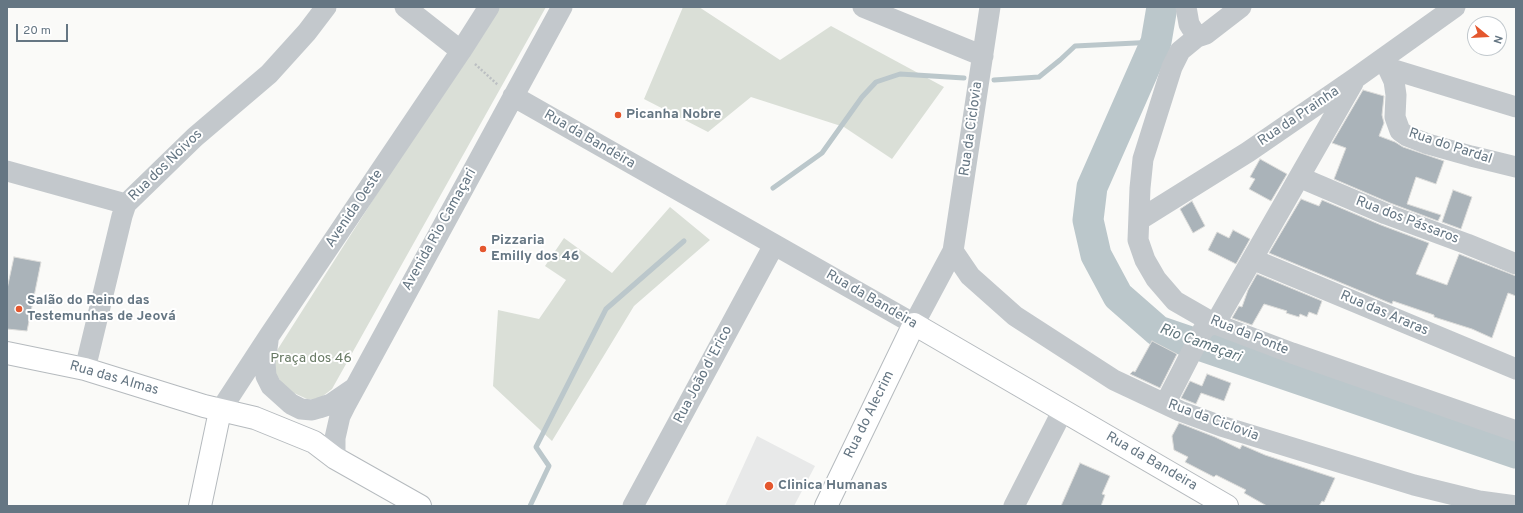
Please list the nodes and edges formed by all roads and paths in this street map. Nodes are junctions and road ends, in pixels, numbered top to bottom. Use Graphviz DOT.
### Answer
graph roads {
  1 [pos="326,7"];
  2 [pos="405,7"];
  3 [pos="489,7"];
  4 [pos="562,7"];
  5 [pos="863,7"];
  6 [pos="990,7"];
  7 [pos="1186,7"];
  8 [pos="1241,7"];
  9 [pos="1455,7"];
  10 [pos="1197,37"];
  11 [pos="461,51"];
  12 [pos="983,56"];
  13 [pos="1385,64"];
  14 [pos="1357,77"];
  15 [pos="513,96"];
  16 [pos="1516,106"];
  17 [pos="1516,167"];
  18 [pos="7,170"];
  19 [pos="1299,177"];
  20 [pos="126,204"];
  21 [pos="1139,220"];
  22 [pos="774,245"];
  23 [pos="953,250"];
  24 [pos="1252,259"];
  25 [pos="1516,264"];
  26 [pos="914,324"];
  27 [pos="1209,327"];
  28 [pos="269,336"];
  29 [pos="7,353"];
  30 [pos="84,368"];
  31 [pos="1516,369"];
  32 [pos="355,387"];
  33 [pos="1165,404"];
  34 [pos="1063,410"];
  35 [pos="220,411"];
  36 [pos="1516,431"];
  37 [pos="335,458"];
  38 [pos="200,506"];
  39 [pos="420,506"];
  40 [pos="634,506"];
  41 [pos="826,506"];
  42 [pos="1014,506"];
  43 [pos="1227,506"];
  44 [pos="1516,506"];
  1 -- 20 [label="street, Rua dos Noivos"];
  2 -- 11 [label="street"];
  3 -- 11 [label="street, Avenida Oeste"];
  4 -- 15 [label="street, Avenida Rio Camaçari"];
  5 -- 12 [label="street"];
  6 -- 12 [label="street, Rua da Ciclovia"];
  7 -- 10 [label="street"];
  8 -- 10 [label="street, Rua da Ponte"];
  9 -- 13 [label="street, Rua da Prainha"];
  10 -- 21 [label="street, Rua da Ponte"];
  11 -- 15 [label="path"];
  11 -- 28 [label="street, Avenida Oeste"];
  12 -- 23 [label="street, Rua da Ciclovia"];
  13 -- 14 [label="street, Rua da Prainha"];
  13 -- 16 [label="street"];
  13 -- 17 [label="street, Rua do Pardal"];
  14 -- 19 [label="street"];
  14 -- 21 [label="street, Rua da Prainha"];
  15 -- 22 [label="street, Rua da Bandeira"];
  15 -- 32 [label="street, Avenida Rio Camaçari"];
  18 -- 20 [label="street"];
  19 -- 24 [label="street"];
  19 -- 25 [label="street, Rua dos Pássaros"];
  20 -- 30 [label="street, Rua dos Noivos"];
  21 -- 27 [label="street, Rua da Ponte"];
  22 -- 26 [label="street, Rua da Bandeira"];
  22 -- 40 [label="street, Rua João d 'Erico"];
  23 -- 26 [label="street, Rua da Ciclovia"];
  23 -- 33 [label="street, Rua da Ciclovia"];
  24 -- 27 [label="street"];
  24 -- 31 [label="street, Rua das Araras"];
  26 -- 34 [label="main road, Rua da Bandeira"];
  26 -- 41 [label="main road, Rua do Alecrim"];
  27 -- 33 [label="street"];
  27 -- 36 [label="street, Rua da Ponte"];
  28 -- 32 [label="street"];
  28 -- 35 [label="street, Avenida Oeste"];
  29 -- 30 [label="main road, Rua das Almas"];
  30 -- 35 [label="main road, Rua das Almas"];
  32 -- 37 [label="street, Avenida Rio Camaçari"];
  33 -- 44 [label="street, Rua da Ciclovia"];
  34 -- 42 [label="street"];
  34 -- 43 [label="main road, Rua da Bandeira"];
  35 -- 37 [label="main road, Rua das Almas"];
  35 -- 38 [label="main road"];
  37 -- 39 [label="main road, Rua das Almas"];
}
